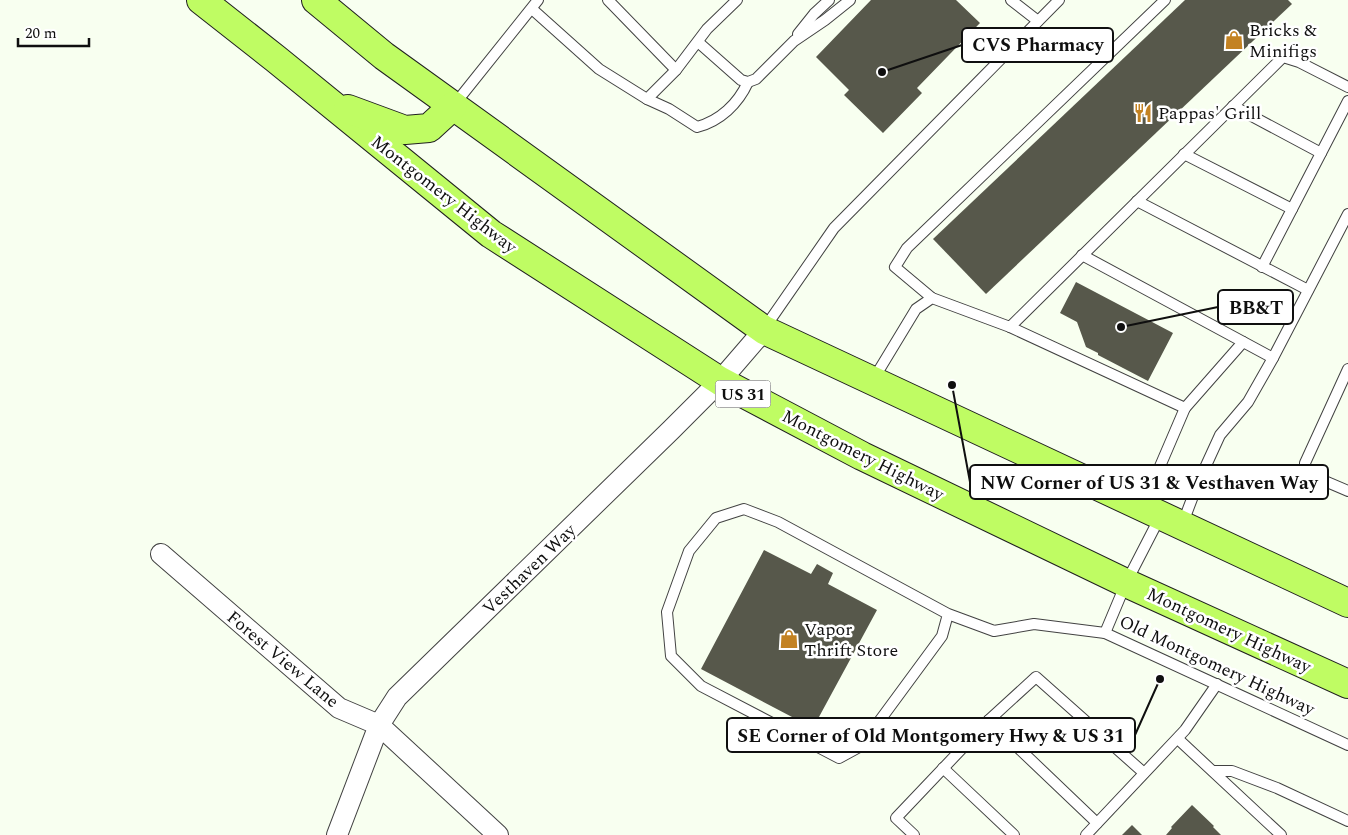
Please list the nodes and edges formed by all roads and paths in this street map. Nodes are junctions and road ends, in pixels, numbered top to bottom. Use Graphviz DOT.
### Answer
graph roads {
  1 [pos="200,0"];
  2 [pos="316,0"];
  3 [pos="608,0"];
  4 [pos="738,0"];
  5 [pos="829,0"];
  6 [pos="850,0"];
  7 [pos="1011,0"];
  8 [pos="1058,0"];
  9 [pos="1165,0"];
  10 [pos="535,4"];
  11 [pos="1038,21"];
  12 [pos="698,42"];
  13 [pos="790,45"];
  14 [pos="676,70"];
  15 [pos="748,82"];
  16 [pos="1348,87"];
  17 [pos="647,99"];
  18 [pos="326,100"];
  19 [pos="1348,101"];
  20 [pos="454,106"];
  21 [pos="1233,106"];
  22 [pos="1321,153"];
  23 [pos="1184,154"];
  24 [pos="1137,201"];
  25 [pos="1292,209"];
  26 [pos="1348,214"];
  27 [pos="1082,255"];
  28 [pos="1262,266"];
  29 [pos="1308,290"];
  30 [pos="932,298"];
  31 [pos="1010,327"];
  32 [pos="764,330"];
  33 [pos="1243,342"];
  34 [pos="1273,358"];
  35 [pos="1348,369"];
  36 [pos="720,381"];
  37 [pos="873,381"];
  38 [pos="1185,408"];
  39 [pos="1348,492"];
  40 [pos="1161,516"];
  41 [pos="160,554"];
  42 [pos="1126,583"];
  43 [pos="1348,603"];
  44 [pos="948,614"];
  45 [pos="1105,633"];
  46 [pos="1217,684"];
  47 [pos="1348,684"];
  48 [pos="989,720"];
  49 [pos="379,726"];
  50 [pos="1178,738"];
  51 [pos="1348,745"];
  52 [pos="943,768"];
  53 [pos="1213,771"];
  54 [pos="1144,773"];
  55 [pos="1348,820"];
  56 [pos="1097,822"];
  57 [pos="337,835"];
  58 [pos="498,835"];
  59 [pos="914,835"];
  60 [pos="1014,835"];
  61 [pos="1086,835"];
  62 [pos="1281,835"];
  1 -- 18 [label="main road, Montgomery Highway / US 31"];
  2 -- 20 [label="main road"];
  3 -- 14 [label="lane"];
  4 -- 12 [label="lane"];
  5 -- 13 [label="lane"];
  6 -- 13 [label="lane"];
  7 -- 11 [label="lane"];
  8 -- 11 [label="lane"];
  9 -- 30 [label="lane"];
  10 -- 17 [label="lane"];
  10 -- 20 [label="lane"];
  11 -- 32 [label="lane"];
  12 -- 14 [label="lane"];
  12 -- 15 [label="lane"];
  13 -- 15 [label="lane"];
  14 -- 17 [label="lane"];
  15 -- 17 [label="lane"];
  16 -- 21 [label="lane"];
  18 -- 20 [label="main road"];
  18 -- 36 [label="main road, Montgomery Highway / US 31"];
  19 -- 22 [label="lane"];
  20 -- 32 [label="main road"];
  21 -- 22 [label="lane"];
  21 -- 23 [label="lane"];
  22 -- 25 [label="lane"];
  23 -- 24 [label="lane"];
  23 -- 25 [label="lane"];
  24 -- 27 [label="lane"];
  24 -- 28 [label="lane"];
  25 -- 28 [label="lane"];
  26 -- 29 [label="lane"];
  27 -- 31 [label="lane"];
  27 -- 33 [label="lane"];
  28 -- 29 [label="lane"];
  29 -- 34 [label="lane"];
  30 -- 31 [label="lane"];
  30 -- 37 [label="lane"];
  31 -- 38 [label="lane"];
  32 -- 36 [label="street, Vesthaven Way"];
  32 -- 37 [label="main road"];
  33 -- 34 [label="lane"];
  33 -- 38 [label="lane"];
  34 -- 40 [label="lane"];
  35 -- 39 [label="lane"];
  36 -- 42 [label="main road, Montgomery Highway / US 31"];
  36 -- 49 [label="street, Vesthaven Way"];
  37 -- 40 [label="main road"];
  38 -- 40 [label="lane"];
  40 -- 42 [label="lane, Old Montgomery Highway"];
  40 -- 43 [label="main road"];
  41 -- 49 [label="street, Forest View Lane"];
  42 -- 45 [label="lane, Old Montgomery Highway"];
  42 -- 47 [label="main road, Montgomery Highway / US 31"];
  44 -- 44 [label="lane"];
  44 -- 45 [label="lane"];
  45 -- 46 [label="lane, Old Montgomery Highway"];
  46 -- 50 [label="lane"];
  46 -- 51 [label="lane, Old Montgomery Highway"];
  48 -- 52 [label="lane"];
  48 -- 54 [label="lane"];
  48 -- 56 [label="lane"];
  49 -- 57 [label="street, Vesthaven Way"];
  49 -- 58 [label="street, Forest View Lane"];
  50 -- 53 [label="lane"];
  50 -- 54 [label="lane"];
  52 -- 59 [label="lane"];
  52 -- 60 [label="lane"];
  53 -- 55 [label="lane"];
  53 -- 62 [label="lane"];
  54 -- 56 [label="lane"];
  56 -- 61 [label="lane"];
}
